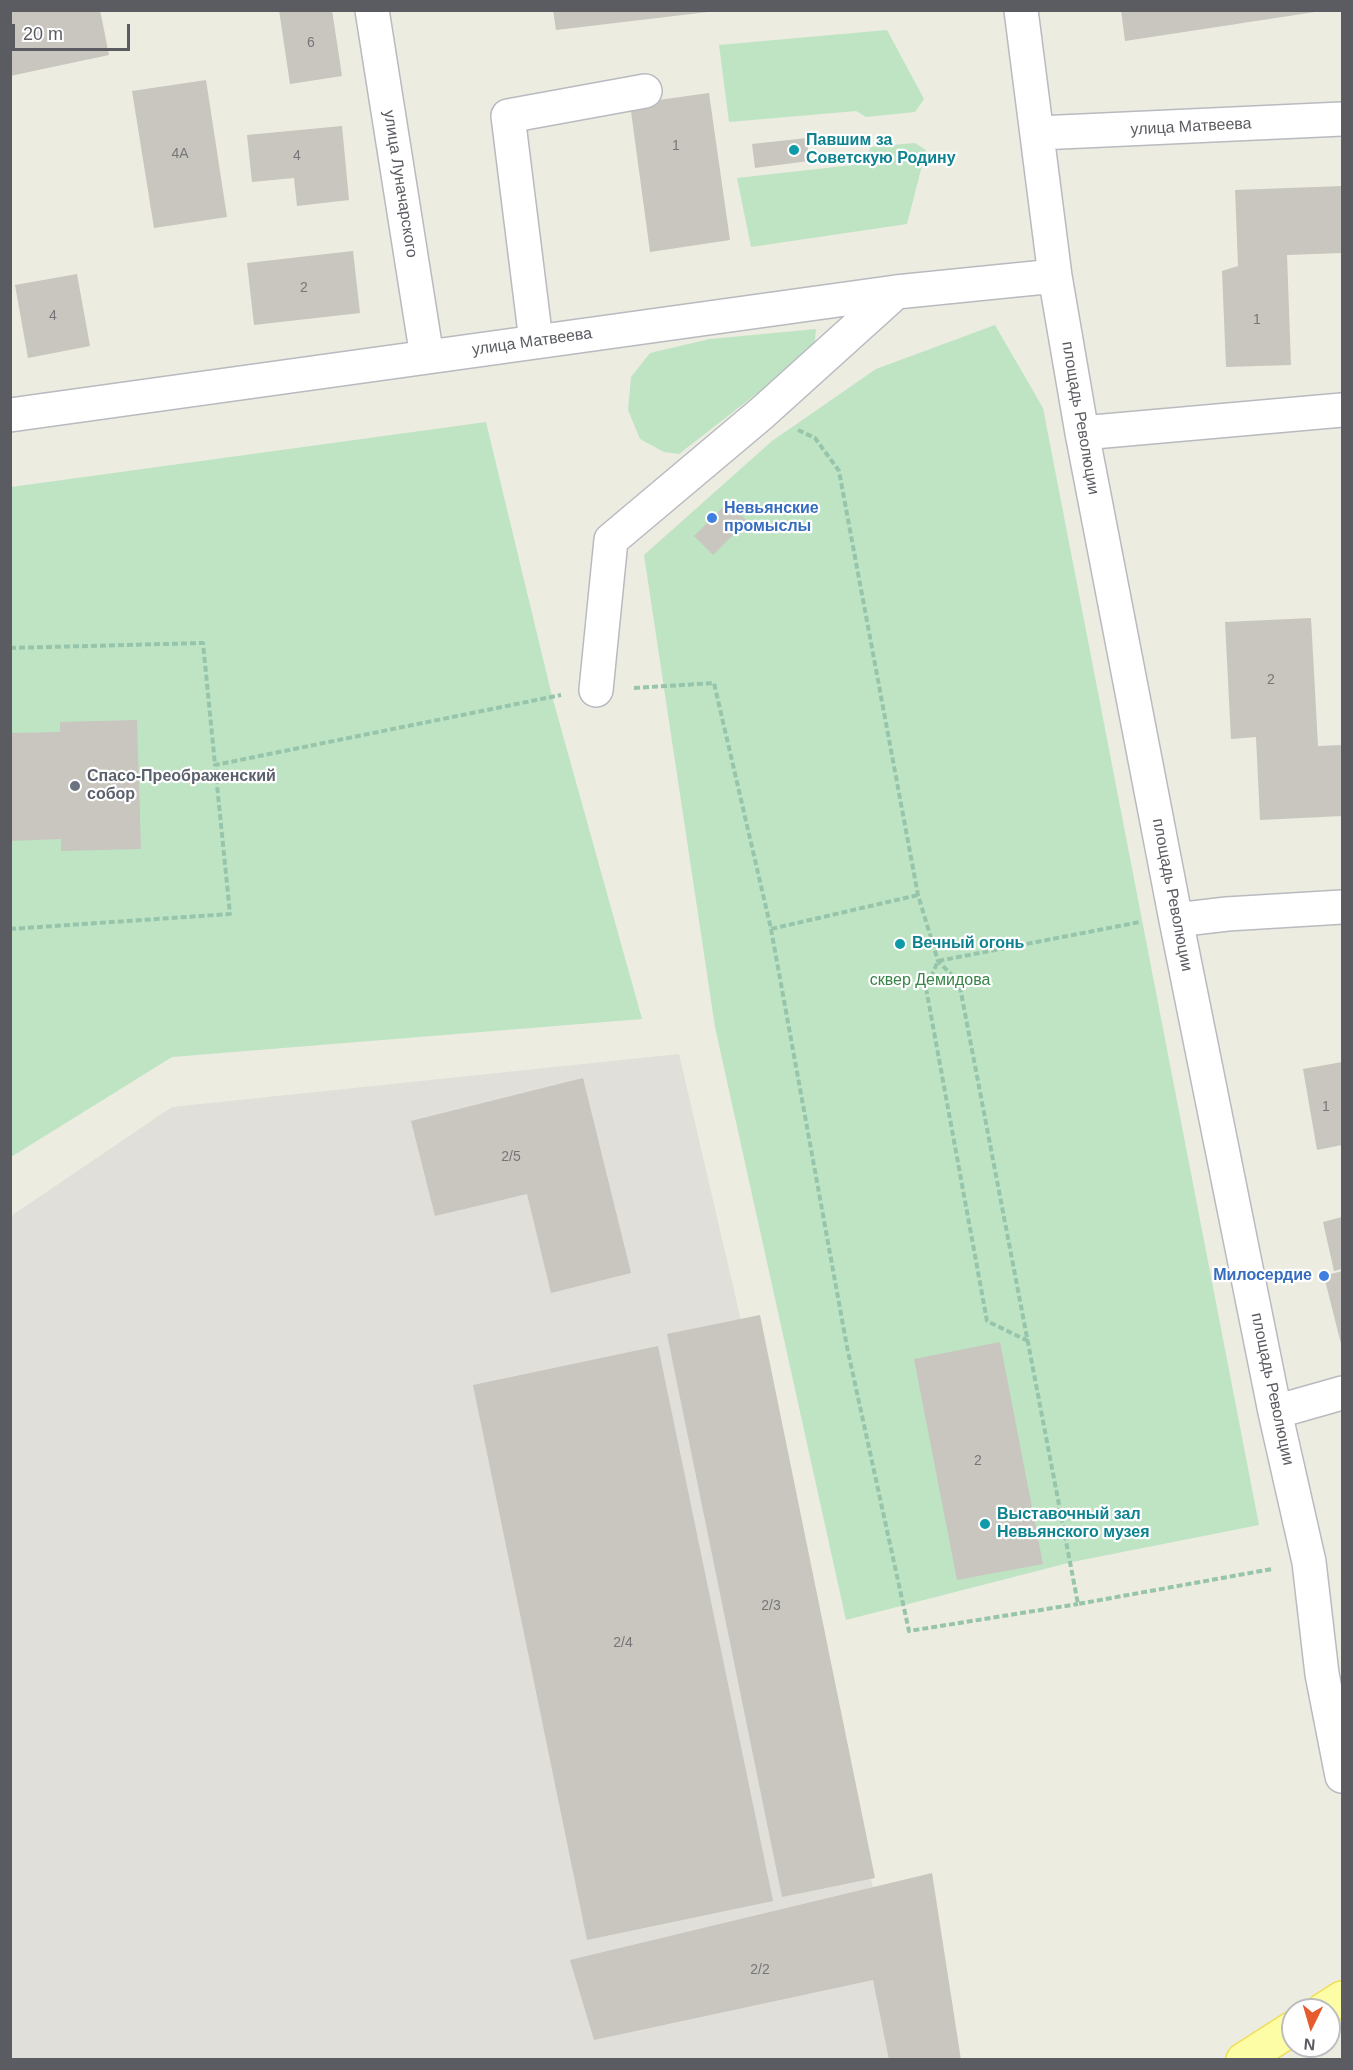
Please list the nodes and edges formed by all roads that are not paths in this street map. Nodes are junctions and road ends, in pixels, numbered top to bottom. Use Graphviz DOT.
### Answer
graph roads {
  1 [pos="372,10"];
  2 [pos="1021,10"];
  3 [pos="645,91"];
  4 [pos="1342,119"];
  5 [pos="1039,133"];
  6 [pos="1055,276"];
  7 [pos="896,292"];
  8 [pos="536,341"];
  9 [pos="427,357"];
  10 [pos="1342,411"];
  11 [pos="10,415"];
  12 [pos="1082,433"];
  13 [pos="596,690"];
  14 [pos="1342,907"];
  15 [pos="1176,920"];
  16 [pos="1342,1393"];
  17 [pos="1275,1412"];
  18 [pos="1332,1675"];
  19 [pos="1342,1776"];
  20 [pos="1281,2036"];
  21 [pos="1243,2060"];
  1 -- 9 [label="street, улица Луначарского"];
  2 -- 5 [label="street, площадь Революции"];
  3 -- 8 [label="street"];
  4 -- 5 [label="street, улица Матвеева"];
  5 -- 6 [label="street, площадь Революции"];
  6 -- 7 [label="street, улица Матвеева"];
  6 -- 12 [label="street, площадь Революции"];
  7 -- 8 [label="street, улица Матвеева"];
  7 -- 13 [label="street"];
  8 -- 9 [label="street, улица Матвеева"];
  9 -- 11 [label="street, улица Матвеева"];
  10 -- 12 [label="street"];
  12 -- 15 [label="street, площадь Революции"];
  14 -- 15 [label="street"];
  15 -- 17 [label="street, площадь Революции"];
  16 -- 17 [label="street"];
  17 -- 18 [label="street, площадь Революции"];
  18 -- 19 [label="street, площадь Революции"];
  20 -- 21 [label="main road"];
}
